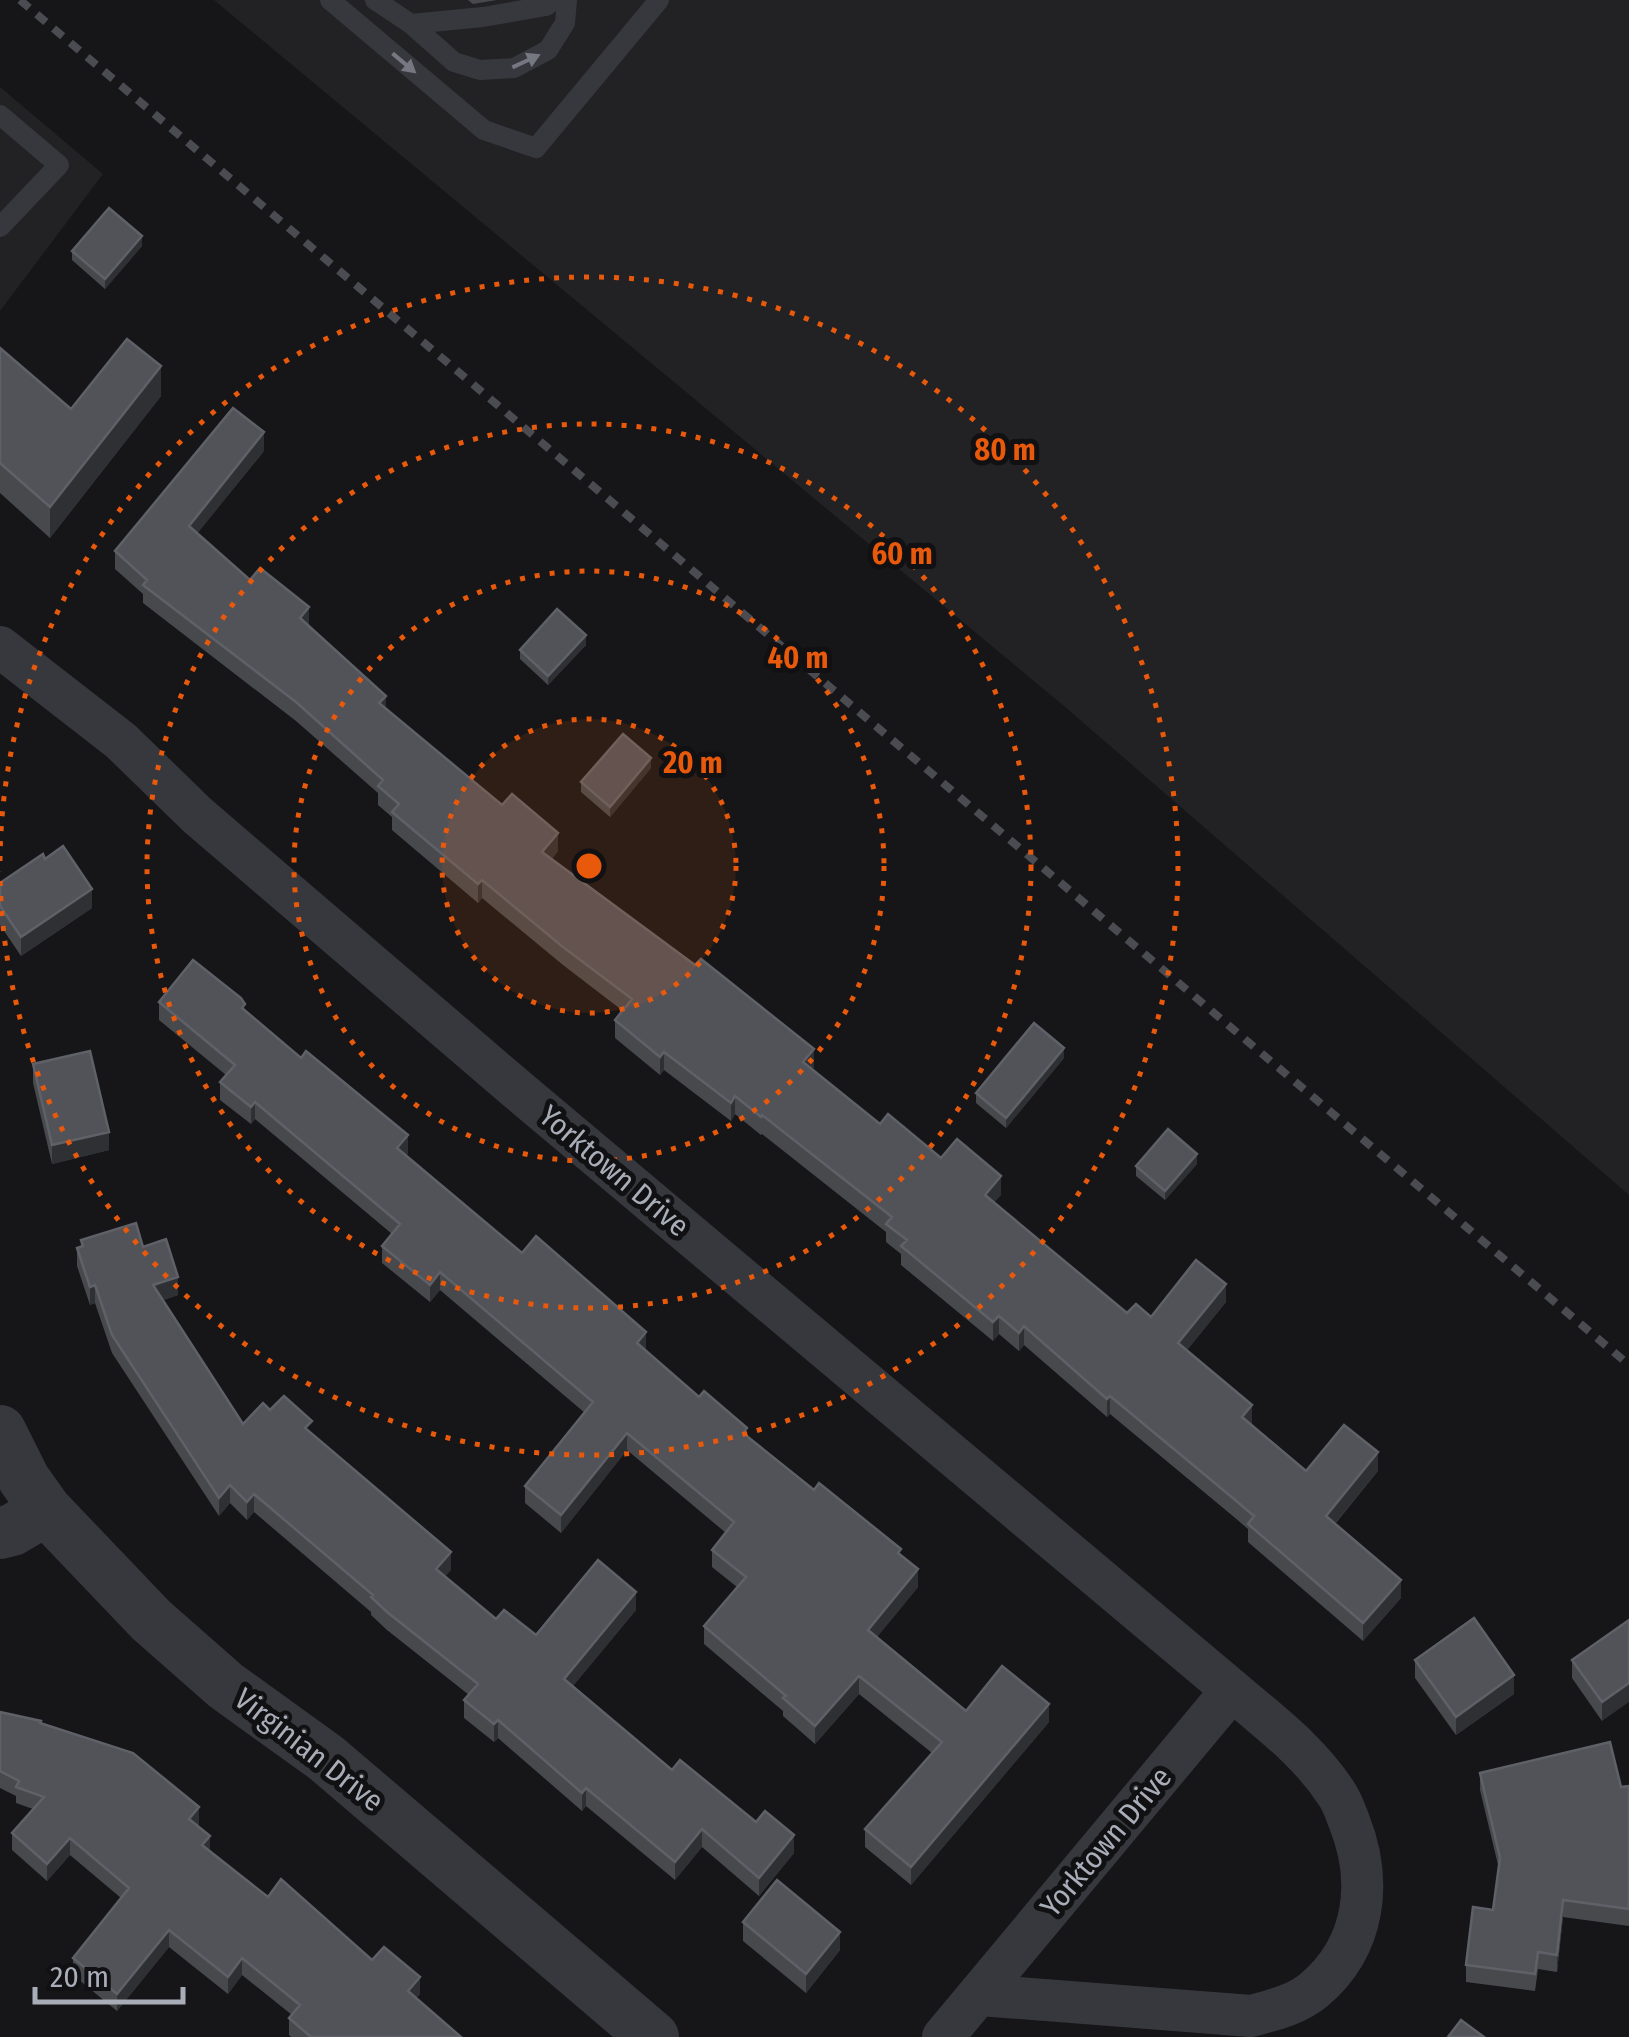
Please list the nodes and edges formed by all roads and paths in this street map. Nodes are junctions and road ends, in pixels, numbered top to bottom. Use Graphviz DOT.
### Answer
graph roads {
  1 [pos="373,0"];
  2 [pos="554,0"];
  3 [pos="567,0"];
  4 [pos="659,0"];
  5 [pos="331,2"];
  6 [pos="410,24"];
  7 [pos="0,115"];
  8 [pos="0,227"];
  9 [pos="0,647"];
  10 [pos="0,1432"];
  11 [pos="46,1510"];
  12 [pos="0,1533"];
  13 [pos="1232,1690"];
  14 [pos="980,1995"];
  15 [pos="653,2037"];
  16 [pos="943,2037"];
  1 -- 5 [label="lane"];
  1 -- 6 [label="lane"];
  2 -- 6 [label="lane"];
  6 -- 3 [label="lane, one-way"];
  5 -- 4 [label="lane, one-way"];
  7 -- 8 [label="lane"];
  9 -- 13 [label="street, Yorktown Drive"];
  10 -- 11 [label="street, Virginian Drive"];
  11 -- 12 [label="street"];
  11 -- 15 [label="street, Virginian Drive"];
  13 -- 14 [label="street, Yorktown Drive"];
  13 -- 14 [label="street, Yorktown Drive"];
  14 -- 16 [label="street, Yorktown Drive"];
}
